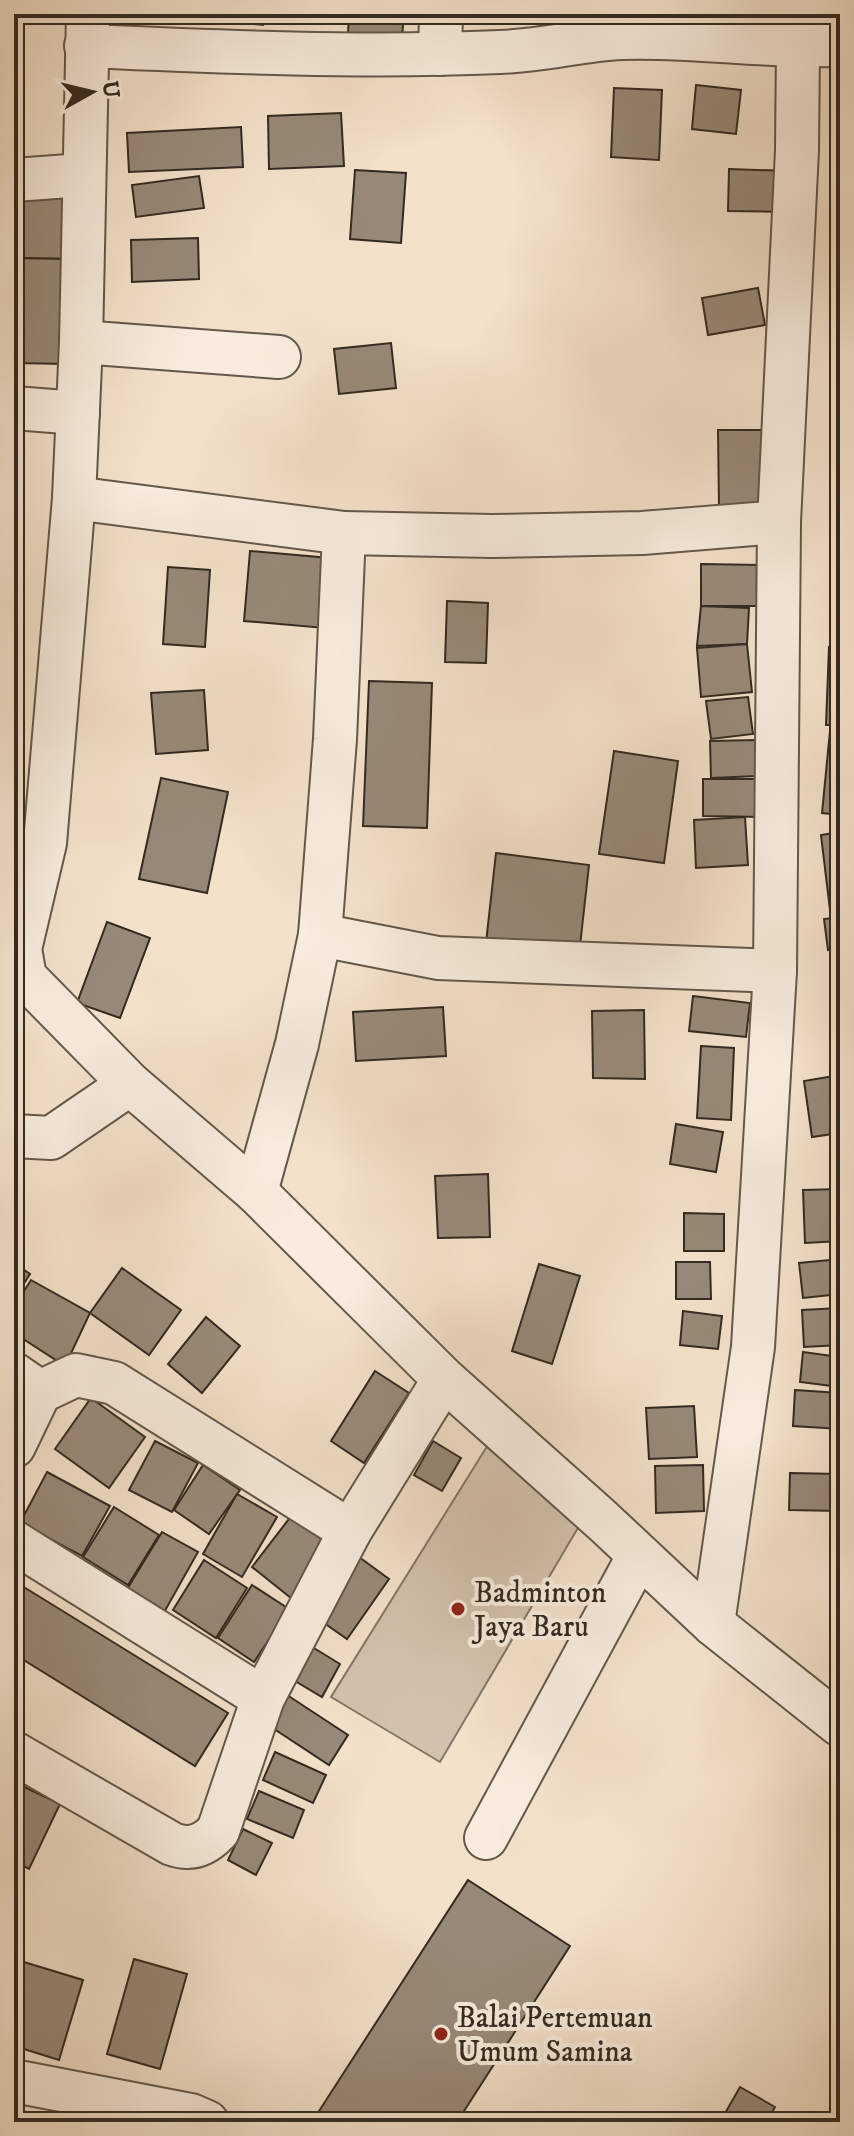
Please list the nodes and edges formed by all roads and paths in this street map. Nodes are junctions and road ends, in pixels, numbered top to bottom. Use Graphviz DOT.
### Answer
graph roads {
  1 [pos="623,26"];
  2 [pos="87,30"];
  3 [pos="440,34"];
  4 [pos="840,45"];
  5 [pos="798,47"];
  6 [pos="83,175"];
  7 [pos="14,180"];
  8 [pos="81,342"];
  9 [pos="279,357"];
  10 [pos="14,408"];
  11 [pos="78,413"];
  12 [pos="74,498"];
  13 [pos="779,522"];
  14 [pos="344,533"];
  15 [pos="30,835"];
  16 [pos="320,935"];
  17 [pos="775,971"];
  18 [pos="130,1084"];
  19 [pos="14,1136"];
  20 [pos="256,1192"];
  21 [pos="444,1379"];
  22 [pos="27,1383"];
  23 [pos="14,1446"];
  24 [pos="350,1531"];
  25 [pos="14,1542"];
  26 [pos="639,1555"];
  27 [pos="713,1624"];
  28 [pos="263,1698"];
  29 [pos="840,1725"];
  30 [pos="14,1753"];
  31 [pos="486,1838"];
  32 [pos="14,2081"];
  33 [pos="207,2122"];
  1 -- 3 [label="street"];
  1 -- 5 [label="street"];
  2 -- 3 [label="street"];
  2 -- 6 [label="street"];
  4 -- 5 [label="street"];
  5 -- 13 [label="street"];
  6 -- 7 [label="street"];
  6 -- 8 [label="street"];
  8 -- 9 [label="street"];
  8 -- 11 [label="street"];
  10 -- 11 [label="street"];
  11 -- 12 [label="street"];
  12 -- 14 [label="street"];
  12 -- 15 [label="street"];
  13 -- 14 [label="street"];
  13 -- 17 [label="street"];
  14 -- 16 [label="street"];
  15 -- 18 [label="street"];
  16 -- 17 [label="street"];
  16 -- 20 [label="street"];
  17 -- 27 [label="street"];
  18 -- 19 [label="street"];
  18 -- 20 [label="street"];
  20 -- 21 [label="street"];
  21 -- 24 [label="street"];
  21 -- 26 [label="street"];
  22 -- 23 [label="street"];
  22 -- 24 [label="street"];
  24 -- 28 [label="street"];
  25 -- 28 [label="street"];
  26 -- 27 [label="street"];
  26 -- 31 [label="street"];
  27 -- 29 [label="street"];
  28 -- 30 [label="street"];
  32 -- 33 [label="street"];
}
